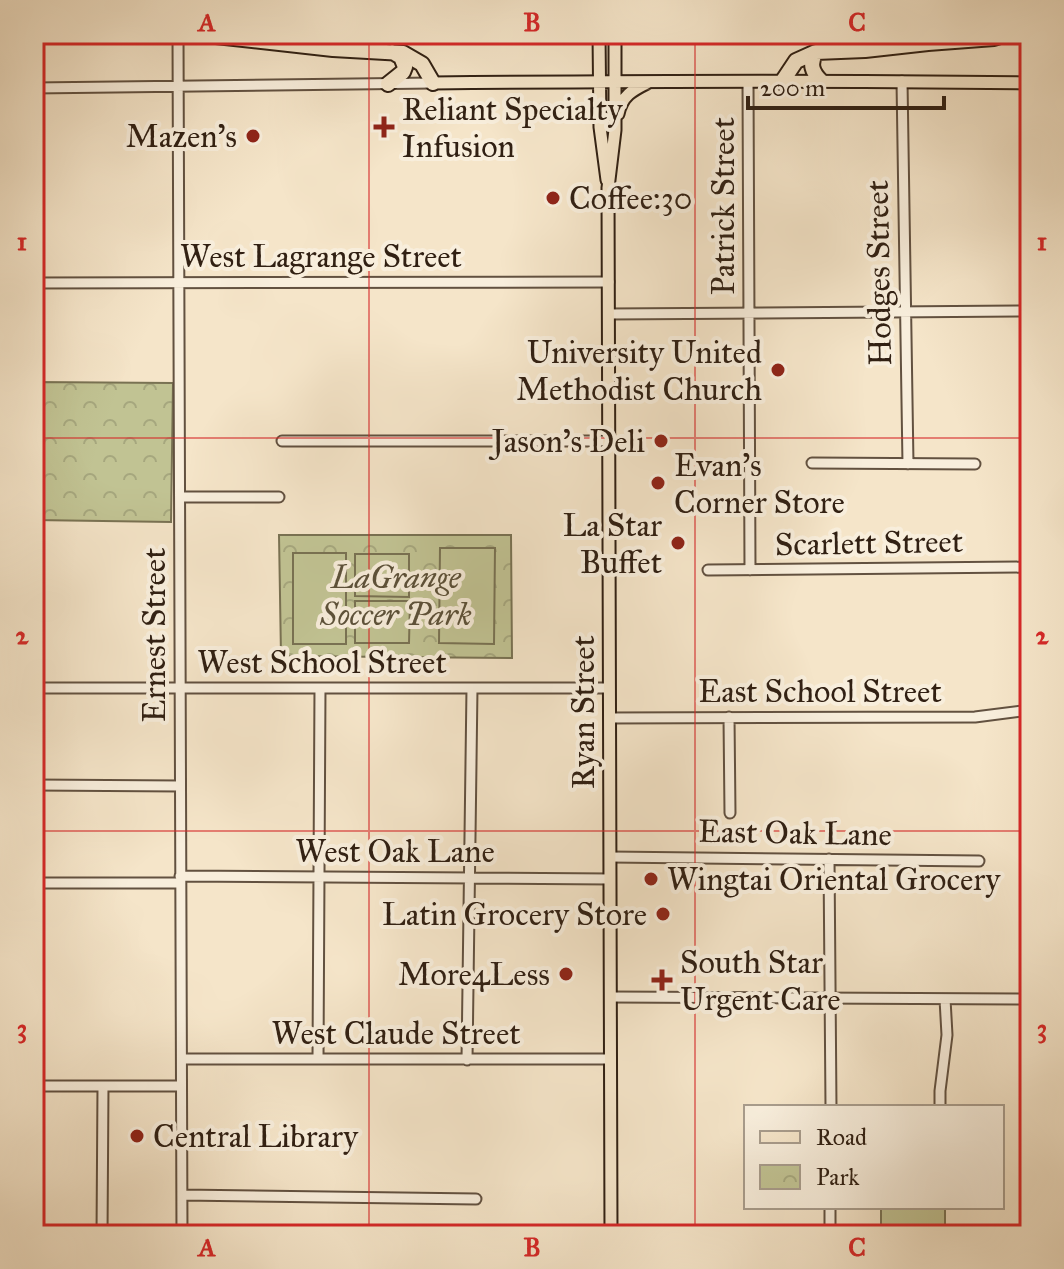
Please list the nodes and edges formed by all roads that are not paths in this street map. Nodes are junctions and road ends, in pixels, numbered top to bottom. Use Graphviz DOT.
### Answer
graph roads {
  1 [pos="178,34"];
  2 [pos="274,34"];
  3 [pos="599,34"];
  4 [pos="615,34"];
  5 [pos="1007,34"];
  6 [pos="34,35"];
  7 [pos="200,36"];
  8 [pos="216,36"];
  9 [pos="391,52"];
  10 [pos="816,52"];
  11 [pos="600,81"];
  12 [pos="615,81"];
  13 [pos="652,81"];
  14 [pos="748,81"];
  15 [pos="821,81"];
  16 [pos="902,81"];
  17 [pos="782,82"];
  18 [pos="433,83"];
  19 [pos="1030,83"];
  20 [pos="388,84"];
  21 [pos="179,87"];
  22 [pos="34,88"];
  23 [pos="615,130"];
  24 [pos="608,188"];
  25 [pos="609,282"];
  26 [pos="34,283"];
  27 [pos="179,283"];
  28 [pos="1030,311"];
  29 [pos="905,312"];
  30 [pos="609,314"];
  31 [pos="749,314"];
  32 [pos="282,441"];
  33 [pos="609,441"];
  34 [pos="812,463"];
  35 [pos="908,464"];
  36 [pos="975,464"];
  37 [pos="180,497"];
  38 [pos="279,497"];
  39 [pos="1030,567"];
  40 [pos="708,570"];
  41 [pos="750,570"];
  42 [pos="34,688"];
  43 [pos="181,688"];
  44 [pos="320,688"];
  45 [pos="472,688"];
  46 [pos="609,688"];
  47 [pos="1030,710"];
  48 [pos="729,717"];
  49 [pos="975,717"];
  50 [pos="609,718"];
  51 [pos="1030,718"];
  52 [pos="34,785"];
  53 [pos="180,786"];
  54 [pos="730,813"];
  55 [pos="610,857"];
  56 [pos="829,859"];
  57 [pos="979,861"];
  58 [pos="319,877"];
  59 [pos="470,877"];
  60 [pos="610,879"];
  61 [pos="180,880"];
  62 [pos="34,883"];
  63 [pos="610,997"];
  64 [pos="831,998"];
  65 [pos="945,999"];
  66 [pos="1030,999"];
  67 [pos="182,1059"];
  68 [pos="318,1059"];
  69 [pos="610,1059"];
  70 [pos="467,1060"];
  71 [pos="34,1086"];
  72 [pos="103,1086"];
  73 [pos="181,1086"];
  74 [pos="831,1105"];
  75 [pos="940,1105"];
  76 [pos="182,1195"];
  77 [pos="476,1199"];
  78 [pos="830,1209"];
  79 [pos="34,1235"];
  80 [pos="102,1235"];
  81 [pos="182,1235"];
  82 [pos="611,1235"];
  83 [pos="830,1235"];
  1 -- 21 [label="street, Ernest Street"];
  2 -- 8 [label="highway"];
  3 -- 11 [label="main road, Ryan Street"];
  4 -- 12 [label="main road, Ryan Street"];
  5 -- 10 [label="highway"];
  6 -- 7 [label="highway, bridge"];
  7 -- 8 [label="highway"];
  8 -- 9 [label="highway"];
  9 -- 18 [label="highway"];
  9 -- 20 [label="highway"];
  10 -- 15 [label="highway"];
  10 -- 17 [label="highway"];
  11 -- 12 [label="main road"];
  11 -- 18 [label="main road"];
  11 -- 24 [label="main road, Ryan Street"];
  12 -- 13 [label="main road"];
  12 -- 23 [label="main road, Ryan Street"];
  13 -- 14 [label="main road"];
  13 -- 23 [label="main road"];
  14 -- 17 [label="main road"];
  14 -- 31 [label="street, Patrick Street"];
  15 -- 16 [label="main road"];
  15 -- 17 [label="main road"];
  16 -- 19 [label="main road"];
  16 -- 29 [label="street, Hodges Street"];
  18 -- 20 [label="street"];
  20 -- 21 [label="street"];
  21 -- 22 [label="street"];
  21 -- 27 [label="street, Ernest Street"];
  23 -- 24 [label="main road, Ryan Street"];
  24 -- 25 [label="main road, Ryan Street"];
  25 -- 27 [label="street, West Lagrange Street"];
  25 -- 30 [label="main road, Ryan Street"];
  26 -- 27 [label="street, West Lagrange Street"];
  27 -- 37 [label="street, Ernest Street"];
  28 -- 29 [label="street"];
  29 -- 31 [label="street"];
  29 -- 35 [label="street, Hodges Street"];
  30 -- 31 [label="street"];
  30 -- 33 [label="main road, Ryan Street"];
  31 -- 41 [label="street, Patrick Street"];
  32 -- 33 [label="street"];
  33 -- 46 [label="main road, Ryan Street"];
  34 -- 35 [label="street"];
  35 -- 36 [label="street"];
  37 -- 38 [label="street"];
  37 -- 43 [label="street, Ernest Street"];
  39 -- 41 [label="street, Scarlett Street"];
  40 -- 41 [label="street, Scarlett Street"];
  42 -- 43 [label="street, West School Street"];
  43 -- 44 [label="street, West School Street"];
  43 -- 53 [label="street, Ernest Street"];
  44 -- 45 [label="street, West School Street"];
  44 -- 58 [label="street"];
  45 -- 46 [label="street, West School Street"];
  45 -- 59 [label="street"];
  46 -- 50 [label="main road, Ryan Street"];
  47 -- 49 [label="street, East School Street"];
  48 -- 49 [label="street, East School Street"];
  48 -- 50 [label="street, East School Street"];
  48 -- 54 [label="street"];
  49 -- 51 [label="street"];
  50 -- 55 [label="main road, Ryan Street"];
  52 -- 53 [label="street"];
  53 -- 61 [label="street, Ernest Street"];
  55 -- 56 [label="street, East Oak Lane"];
  55 -- 60 [label="main road, Ryan Street"];
  56 -- 57 [label="street, East Oak Lane"];
  56 -- 64 [label="street"];
  58 -- 59 [label="street, West Oak Lane"];
  58 -- 61 [label="street, West Oak Lane"];
  58 -- 68 [label="street"];
  59 -- 60 [label="street, West Oak Lane"];
  59 -- 70 [label="street"];
  60 -- 63 [label="main road, Ryan Street"];
  61 -- 62 [label="street, West Oak Lane"];
  61 -- 67 [label="street, Ernest Street"];
  63 -- 64 [label="street"];
  63 -- 69 [label="main road, Ryan Street"];
  64 -- 65 [label="street"];
  64 -- 74 [label="street"];
  65 -- 66 [label="street"];
  65 -- 75 [label="street"];
  67 -- 68 [label="street, West Claude Street"];
  67 -- 73 [label="street, Ernest Street"];
  68 -- 70 [label="street, West Claude Street"];
  69 -- 70 [label="street, West Claude Street"];
  69 -- 82 [label="main road, Ryan Street"];
  71 -- 72 [label="street"];
  72 -- 73 [label="street"];
  72 -- 80 [label="street"];
  73 -- 76 [label="street, Ernest Street"];
  76 -- 77 [label="street"];
  76 -- 81 [label="street, Ernest Street"];
  78 -- 83 [label="street"];
  79 -- 80 [label="street"];
}
